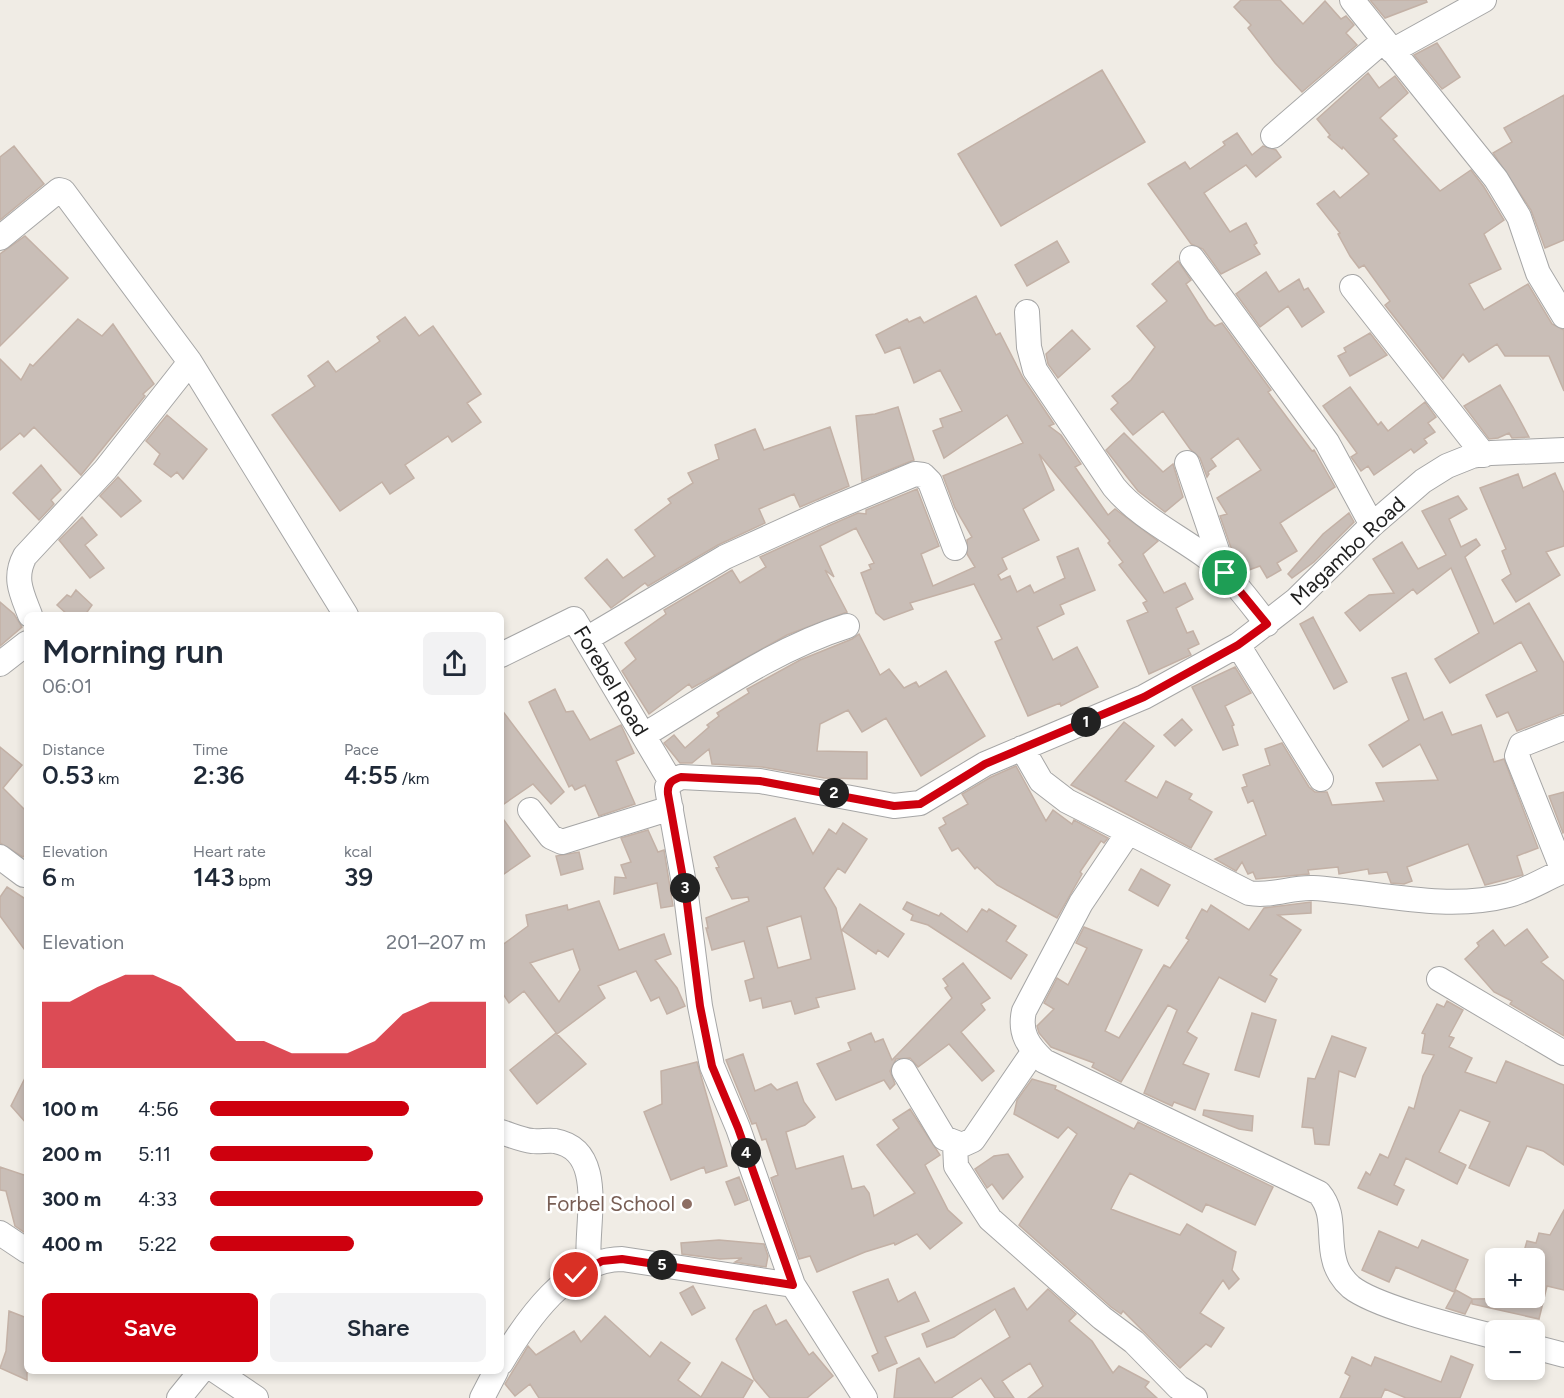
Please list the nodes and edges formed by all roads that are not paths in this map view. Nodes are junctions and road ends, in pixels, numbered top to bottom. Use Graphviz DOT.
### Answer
graph roads {
  1 [pos="1352,0"];
  2 [pos="1484,0"];
  3 [pos="1387,46"];
  4 [pos="1273,135"];
  5 [pos="0,238"];
  6 [pos="1192,258"];
  7 [pos="1352,287"];
  8 [pos="1027,312"];
  9 [pos="1564,316"];
  10 [pos="190,362"];
  11 [pos="1564,450"];
  12 [pos="1484,454"];
  13 [pos="1187,463"];
  14 [pos="1372,525"];
  15 [pos="955,548"];
  16 [pos="1225,573"];
  17 [pos="29,612"];
  18 [pos="344,612"];
  19 [pos="1267,624"];
  20 [pos="847,626"];
  21 [pos="588,638"];
  22 [pos="24,645"];
  23 [pos="1238,645"];
  24 [pos="504,654"];
  25 [pos="0,664"];
  26 [pos="1564,728"];
  27 [pos="644,735"];
  28 [pos="1022,748"];
  29 [pos="1321,779"];
  30 [pos="671,782"];
  31 [pos="670,808"];
  32 [pos="530,810"];
  33 [pos="1128,833"];
  34 [pos="0,857"];
  35 [pos="1564,871"];
  36 [pos="24,874"];
  37 [pos="1440,980"];
  38 [pos="1034,1052"];
  39 [pos="1564,1053"];
  40 [pos="904,1071"];
  41 [pos="504,1133"];
  42 [pos="956,1144"];
  43 [pos="0,1235"];
  44 [pos="24,1250"];
  45 [pos="589,1266"];
  46 [pos="793,1285"];
  47 [pos="1485,1333"];
  48 [pos="1545,1350"];
  49 [pos="1564,1354"];
  50 [pos="504,1359"];
  51 [pos="199,1374"];
  52 [pos="220,1374"];
  53 [pos="494,1374"];
  54 [pos="859,1396"];
  55 [pos="179,1398"];
  56 [pos="256,1398"];
  57 [pos="482,1398"];
  58 [pos="1195,1398"];
  1 -- 3 [label="street"];
  2 -- 3 [label="street"];
  3 -- 4 [label="street"];
  3 -- 9 [label="street"];
  5 -- 10 [label="street"];
  6 -- 14 [label="street"];
  7 -- 12 [label="street"];
  8 -- 16 [label="street"];
  10 -- 17 [label="street"];
  10 -- 18 [label="street"];
  11 -- 12 [label="street, Magambo Road"];
  12 -- 14 [label="street, Magambo Road"];
  13 -- 16 [label="street"];
  14 -- 19 [label="street, Magambo Road"];
  15 -- 21 [label="street"];
  16 -- 19 [label="street"];
  19 -- 23 [label="street, Magambo Road"];
  20 -- 27 [label="street"];
  21 -- 24 [label="street, Forebel Road"];
  21 -- 27 [label="street, Forebel Road"];
  22 -- 25 [label="street"];
  23 -- 28 [label="street, Magambo Road"];
  23 -- 29 [label="street"];
  26 -- 35 [label="street"];
  27 -- 30 [label="street, Forebel Road"];
  28 -- 30 [label="street, Magambo Road"];
  28 -- 33 [label="street"];
  30 -- 31 [label="street"];
  31 -- 32 [label="street"];
  31 -- 46 [label="street"];
  33 -- 35 [label="street"];
  33 -- 38 [label="street"];
  34 -- 36 [label="street"];
  37 -- 39 [label="street"];
  38 -- 42 [label="street"];
  38 -- 47 [label="street"];
  40 -- 42 [label="street"];
  41 -- 45 [label="street"];
  42 -- 58 [label="street"];
  43 -- 44 [label="street"];
  45 -- 46 [label="street"];
  45 -- 50 [label="street"];
  46 -- 54 [label="street"];
  48 -- 49 [label="street"];
  51 -- 55 [label="street"];
  52 -- 56 [label="street"];
  53 -- 57 [label="street"];
}
